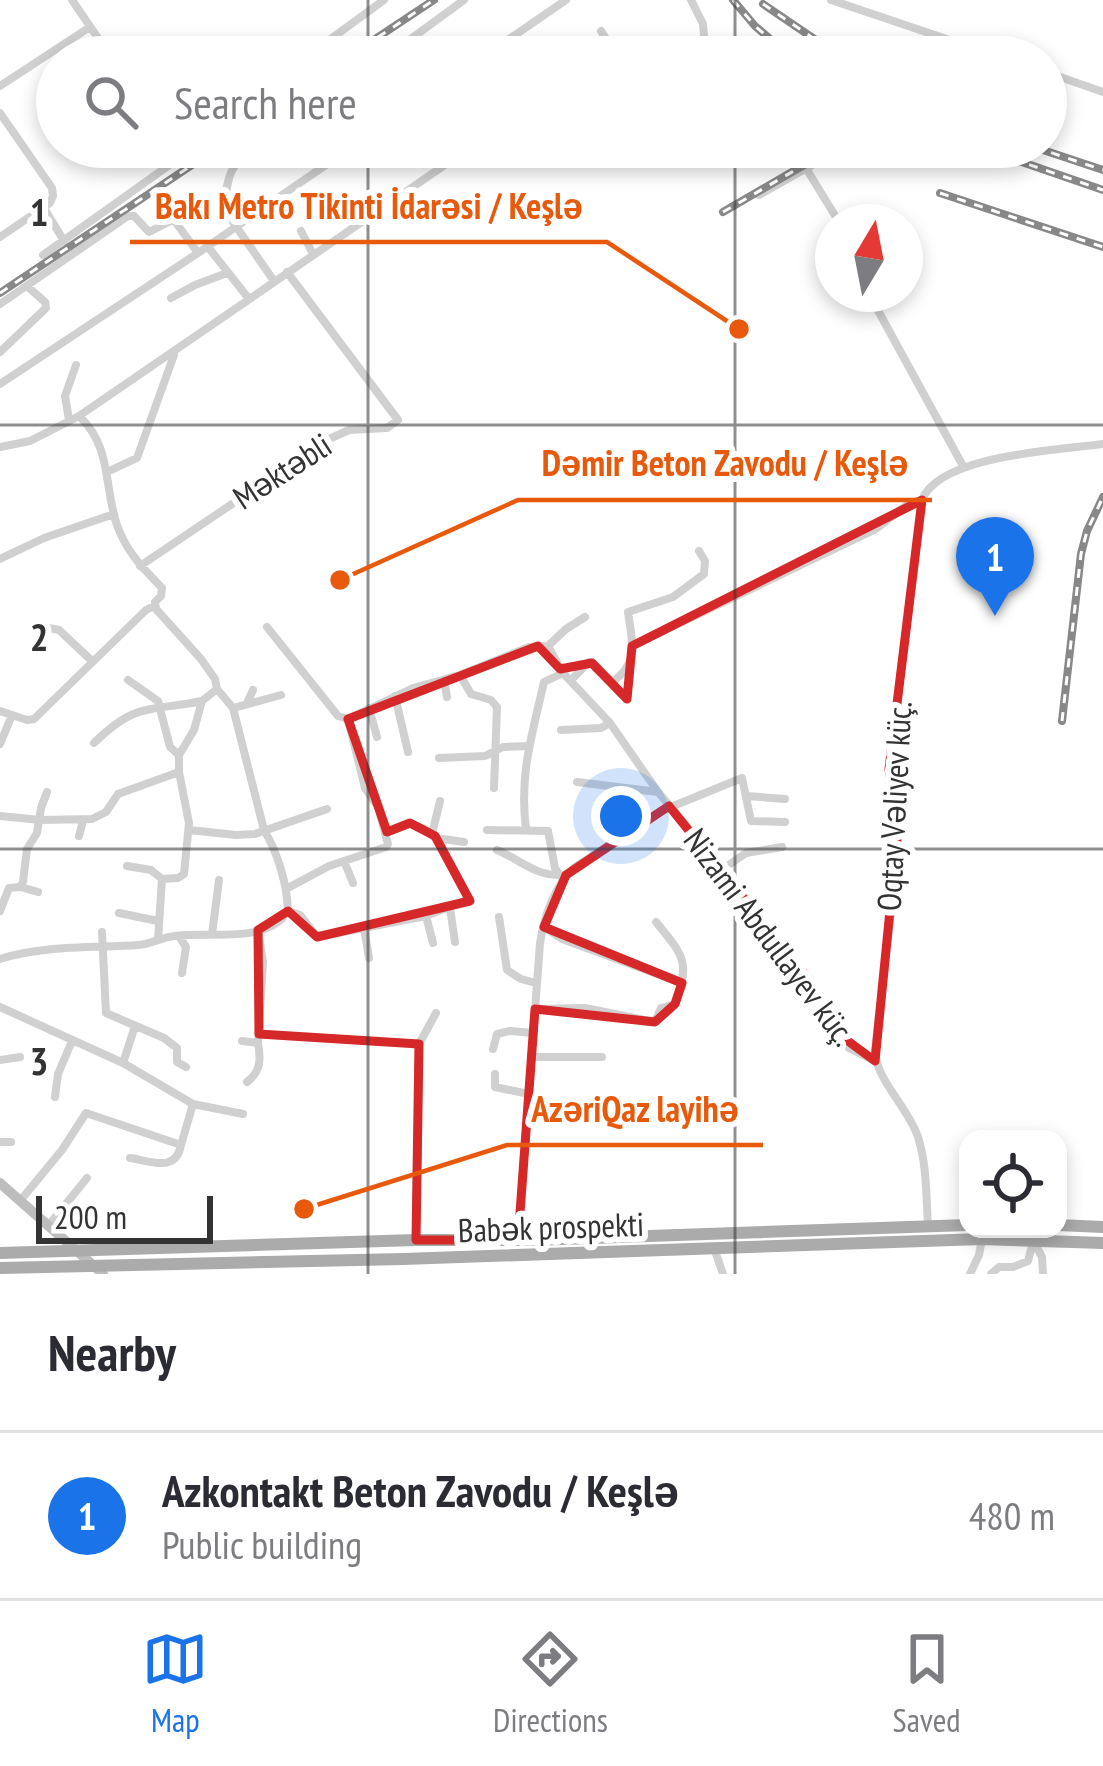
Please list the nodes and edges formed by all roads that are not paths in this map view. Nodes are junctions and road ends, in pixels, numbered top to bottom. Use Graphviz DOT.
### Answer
graph roads {
  1 [pos="72,0"];
  2 [pos="384,0"];
  3 [pos="464,0"];
  4 [pos="566,0"];
  5 [pos="692,0"];
  6 [pos="831,0"];
  7 [pos="90,26"];
  8 [pos="602,31"];
  9 [pos="75,36"];
  10 [pos="97,36"];
  11 [pos="335,36"];
  12 [pos="415,36"];
  13 [pos="514,36"];
  14 [pos="605,36"];
  15 [pos="704,36"];
  16 [pos="938,36"];
  17 [pos="36,62"];
  18 [pos="1067,79"];
  19 [pos="0,86"];
  20 [pos="1103,92"];
  21 [pos="0,113"];
  22 [pos="36,165"];
  23 [pos="38,168"];
  24 [pos="165,168"];
  25 [pos="232,168"];
  26 [pos="322,168"];
  27 [pos="440,168"];
  28 [pos="805,168"];
  29 [pos="759,195"];
  30 [pos="828,204"];
  31 [pos="44,208"];
  32 [pos="224,209"];
  33 [pos="174,220"];
  34 [pos="235,228"];
  35 [pos="301,231"];
  36 [pos="0,237"];
  37 [pos="64,241"];
  38 [pos="203,250"];
  39 [pos="313,254"];
  40 [pos="43,255"];
  41 [pos="287,272"];
  42 [pos="227,273"];
  43 [pos="274,281"];
  44 [pos="27,286"];
  45 [pos="171,298"];
  46 [pos="248,299"];
  47 [pos="0,304"];
  48 [pos="878,312"];
  49 [pos="0,352"];
  50 [pos="175,352"];
  51 [pos="76,365"];
  52 [pos="0,383"];
  53 [pos="74,418"];
  54 [pos="1103,444"];
  55 [pos="0,447"];
  56 [pos="963,466"];
  57 [pos="107,472"];
  58 [pos="922,500"];
  59 [pos="114,514"];
  60 [pos="699,551"];
  61 [pos="0,559"];
  62 [pos="140,566"];
  63 [pos="154,606"];
  64 [pos="585,617"];
  65 [pos="33,625"];
  66 [pos="267,627"];
  67 [pos="548,646"];
  68 [pos="632,646"];
  69 [pos="92,661"];
  70 [pos="460,675"];
  71 [pos="567,676"];
  72 [pos="128,680"];
  73 [pos="445,680"];
  74 [pos="218,689"];
  75 [pos="253,690"];
  76 [pos="281,694"];
  77 [pos="394,696"];
  78 [pos="447,697"];
  79 [pos="202,701"];
  80 [pos="248,704"];
  81 [pos="160,705"];
  82 [pos="233,708"];
  83 [pos="369,708"];
  84 [pos="0,712"];
  85 [pos="12,715"];
  86 [pos="348,718"];
  87 [pos="610,723"];
  88 [pos="561,730"];
  89 [pos="376,736"];
  90 [pos="0,743"];
  91 [pos="94,743"];
  92 [pos="527,746"];
  93 [pos="496,750"];
  94 [pos="408,752"];
  95 [pos="179,755"];
  96 [pos="439,758"];
  97 [pos="179,772"];
  98 [pos="578,782"];
  99 [pos="494,788"];
  100 [pos="47,792"];
  101 [pos="658,792"];
  102 [pos="746,796"];
  103 [pos="785,799"];
  104 [pos="440,801"];
  105 [pos="670,807"];
  106 [pos="327,809"];
  107 [pos="0,816"];
  108 [pos="40,820"];
  109 [pos="82,821"];
  110 [pos="785,823"];
  111 [pos="189,830"];
  112 [pos="264,830"];
  113 [pos="488,830"];
  114 [pos="526,830"];
  115 [pos="387,832"];
  116 [pos="79,836"];
  117 [pos="434,836"];
  118 [pos="464,842"];
  119 [pos="782,847"];
  120 [pos="497,850"];
  121 [pos="344,861"];
  122 [pos="127,866"];
  123 [pos="723,869"];
  124 [pos="561,877"];
  125 [pos="162,879"];
  126 [pos="220,880"];
  127 [pos="353,883"];
  128 [pos="20,887"];
  129 [pos="286,889"];
  130 [pos="38,892"];
  131 [pos="450,908"];
  132 [pos="0,911"];
  133 [pos="288,911"];
  134 [pos="118,913"];
  135 [pos="426,916"];
  136 [pos="499,917"];
  137 [pos="158,921"];
  138 [pos="656,922"];
  139 [pos="544,927"];
  140 [pos="364,928"];
  141 [pos="259,930"];
  142 [pos="102,932"];
  143 [pos="212,934"];
  144 [pos="178,935"];
  145 [pos="158,940"];
  146 [pos="455,942"];
  147 [pos="433,943"];
  148 [pos="103,947"];
  149 [pos="369,958"];
  150 [pos="0,959"];
  151 [pos="182,973"];
  152 [pos="536,983"];
  153 [pos="682,983"];
  154 [pos="0,1006"];
  155 [pos="535,1010"];
  156 [pos="436,1013"];
  157 [pos="135,1026"];
  158 [pos="533,1033"];
  159 [pos="258,1039"];
  160 [pos="72,1041"];
  161 [pos="242,1041"];
  162 [pos="419,1044"];
  163 [pos="493,1049"];
  164 [pos="20,1057"];
  165 [pos="531,1057"];
  166 [pos="602,1057"];
  167 [pos="0,1060"];
  168 [pos="875,1061"];
  169 [pos="122,1063"];
  170 [pos="186,1067"];
  171 [pos="495,1074"];
  172 [pos="247,1082"];
  173 [pos="529,1094"];
  174 [pos="55,1097"];
  175 [pos="194,1104"];
  176 [pos="73,1108"];
  177 [pos="86,1113"];
  178 [pos="243,1114"];
  179 [pos="181,1144"];
  180 [pos="130,1158"];
  181 [pos="87,1178"];
  182 [pos="0,1183"];
  183 [pos="24,1204"];
  184 [pos="928,1225"];
  185 [pos="959,1225"];
  186 [pos="48,1226"];
  187 [pos="1067,1226"];
  188 [pos="1103,1227"];
  189 [pos="982,1239"];
  190 [pos="416,1240"];
  191 [pos="514,1240"];
  192 [pos="1034,1240"];
  193 [pos="1103,1242"];
  194 [pos="334,1244"];
  195 [pos="714,1248"];
  196 [pos="77,1251"];
  197 [pos="0,1253"];
  198 [pos="22,1253"];
  199 [pos="477,1256"];
  200 [pos="281,1262"];
  201 [pos="140,1264"];
  202 [pos="10,1270"];
  203 [pos="98,1270"];
  204 [pos="120,1274"];
  205 [pos="723,1274"];
  206 [pos="970,1274"];
  207 [pos="991,1274"];
  208 [pos="1043,1274"];
  1 -- 7 [label="street"];
  2 -- 11 [label="street"];
  3 -- 12 [label="street"];
  4 -- 13 [label="street"];
  5 -- 15 [label="street"];
  6 -- 16 [label="street"];
  7 -- 9 [label="street"];
  7 -- 10 [label="street"];
  8 -- 14 [label="street"];
  17 -- 19 [label="street"];
  18 -- 20 [label="street"];
  21 -- 22 [label="street"];
  23 -- 31 [label="street"];
  24 -- 37 [label="street"];
  25 -- 32 [label="street"];
  26 -- 34 [label="street"];
  27 -- 39 [label="street"];
  28 -- 29 [label="street"];
  28 -- 30 [label="street"];
  31 -- 36 [label="street"];
  31 -- 37 [label="street"];
  32 -- 33 [label="street"];
  32 -- 34 [label="street"];
  33 -- 38 [label="street"];
  33 -- 44 [label="street"];
  34 -- 38 [label="street"];
  34 -- 43 [label="street"];
  35 -- 39 [label="street"];
  37 -- 40 [label="street"];
  38 -- 42 [label="street"];
  38 -- 52 [label="street"];
  39 -- 41 [label="street"];
  41 -- 43 [label="street"];
  41 -- 62 [label="street, Məktəbli"];
  42 -- 45 [label="street"];
  42 -- 46 [label="street"];
  43 -- 46 [label="street"];
  44 -- 47 [label="street"];
  44 -- 49 [label="street"];
  46 -- 50 [label="street"];
  48 -- 56 [label="street"];
  50 -- 53 [label="street"];
  50 -- 57 [label="street"];
  51 -- 53 [label="street"];
  53 -- 55 [label="street"];
  53 -- 57 [label="street"];
  54 -- 56 [label="street"];
  56 -- 58 [label="street"];
  57 -- 59 [label="street"];
  58 -- 68 [label="street"];
  58 -- 168 [label="street, Oqtay Vəliyev küç."];
  59 -- 61 [label="street"];
  59 -- 62 [label="street"];
  60 -- 68 [label="street"];
  62 -- 63 [label="street"];
  63 -- 69 [label="street"];
  63 -- 74 [label="street"];
  64 -- 67 [label="street"];
  65 -- 69 [label="street"];
  66 -- 86 [label="street"];
  67 -- 70 [label="street"];
  67 -- 71 [label="street, Nizami Abdullayev küç."];
  68 -- 71 [label="street"];
  69 -- 85 [label="street"];
  70 -- 73 [label="street"];
  70 -- 93 [label="street"];
  71 -- 87 [label="street, Nizami Abdullayev küç."];
  71 -- 92 [label="street"];
  72 -- 81 [label="street"];
  73 -- 77 [label="street"];
  73 -- 78 [label="street"];
  74 -- 79 [label="street"];
  74 -- 82 [label="street"];
  75 -- 80 [label="street"];
  76 -- 80 [label="street"];
  77 -- 83 [label="street"];
  77 -- 94 [label="street"];
  79 -- 81 [label="street"];
  79 -- 95 [label="street"];
  80 -- 82 [label="street"];
  81 -- 91 [label="street"];
  81 -- 95 [label="street"];
  82 -- 112 [label="street"];
  83 -- 86 [label="street"];
  83 -- 89 [label="street"];
  84 -- 85 [label="street"];
  85 -- 90 [label="street"];
  86 -- 115 [label="street"];
  87 -- 88 [label="street"];
  87 -- 101 [label="street, Nizami Abdullayev küç."];
  92 -- 93 [label="street"];
  92 -- 114 [label="street"];
  93 -- 96 [label="street"];
  93 -- 99 [label="street"];
  95 -- 97 [label="street"];
  97 -- 109 [label="street"];
  97 -- 111 [label="street"];
  98 -- 101 [label="street"];
  100 -- 108 [label="street"];
  101 -- 105 [label="street, Nizami Abdullayev küç."];
  102 -- 103 [label="street"];
  102 -- 105 [label="street"];
  102 -- 110 [label="street"];
  104 -- 117 [label="street"];
  105 -- 123 [label="street, Nizami Abdullayev küç."];
  105 -- 124 [label="street, Nizami Abdullayev küç."];
  106 -- 112 [label="street"];
  107 -- 108 [label="street"];
  108 -- 109 [label="street"];
  108 -- 128 [label="street"];
  109 -- 116 [label="street"];
  111 -- 112 [label="street"];
  111 -- 125 [label="street"];
  112 -- 129 [label="street"];
  113 -- 114 [label="street"];
  114 -- 124 [label="street"];
  115 -- 117 [label="street"];
  115 -- 121 [label="street"];
  117 -- 118 [label="street"];
  117 -- 131 [label="street"];
  119 -- 123 [label="street"];
  120 -- 124 [label="street"];
  121 -- 127 [label="street"];
  121 -- 129 [label="street"];
  122 -- 125 [label="street"];
  123 -- 168 [label="street, Nizami Abdullayev küç."];
  124 -- 139 [label="street"];
  125 -- 137 [label="street"];
  126 -- 143 [label="street"];
  128 -- 130 [label="street"];
  128 -- 132 [label="street"];
  129 -- 133 [label="street"];
  131 -- 135 [label="street"];
  131 -- 146 [label="street"];
  133 -- 140 [label="street"];
  133 -- 141 [label="street"];
  134 -- 137 [label="street"];
  135 -- 140 [label="street"];
  135 -- 147 [label="street"];
  136 -- 152 [label="street"];
  137 -- 145 [label="street"];
  138 -- 153 [label="street"];
  139 -- 152 [label="street"];
  139 -- 153 [label="street"];
  140 -- 149 [label="street"];
  141 -- 143 [label="street"];
  141 -- 159 [label="street"];
  142 -- 148 [label="street"];
  143 -- 144 [label="street"];
  144 -- 145 [label="street"];
  144 -- 151 [label="street"];
  145 -- 148 [label="street"];
  148 -- 150 [label="street"];
  148 -- 157 [label="street"];
  152 -- 155 [label="street"];
  153 -- 155 [label="street"];
  154 -- 160 [label="street"];
  155 -- 158 [label="street"];
  156 -- 162 [label="street"];
  157 -- 169 [label="street"];
  157 -- 170 [label="street"];
  158 -- 163 [label="street"];
  158 -- 165 [label="street"];
  159 -- 161 [label="street"];
  159 -- 162 [label="street"];
  159 -- 172 [label="street"];
  160 -- 169 [label="street"];
  160 -- 174 [label="street"];
  162 -- 190 [label="street"];
  164 -- 167 [label="street"];
  165 -- 166 [label="street"];
  165 -- 173 [label="street"];
  168 -- 184 [label="street"];
  169 -- 175 [label="street"];
  171 -- 173 [label="street"];
  173 -- 191 [label="street"];
  175 -- 178 [label="street"];
  175 -- 179 [label="street"];
  176 -- 177 [label="street"];
  177 -- 179 [label="street"];
  177 -- 183 [label="street"];
  179 -- 180 [label="street"];
  181 -- 186 [label="street"];
  182 -- 183 [label="street"];
  183 -- 186 [label="street"];
  183 -- 198 [label="street"];
  184 -- 185 [label="main road, Babək prospekti"];
  184 -- 191 [label="main road, Babək prospekti"];
  186 -- 196 [label="street"];
  187 -- 188 [label="main road"];
  189 -- 192 [label="main road, Babək prospekti"];
  189 -- 195 [label="main road, Babək prospekti"];
  189 -- 206 [label="street"];
  190 -- 191 [label="main road, Babək prospekti"];
  190 -- 194 [label="main road, Babək prospekti"];
  191 -- 199 [label="main road"];
  192 -- 193 [label="main road, Babək prospekti"];
  192 -- 207 [label="street"];
  192 -- 208 [label="street"];
  194 -- 196 [label="main road, Babək prospekti"];
  194 -- 200 [label="main road"];
  195 -- 199 [label="main road, Babək prospekti"];
  195 -- 205 [label="street"];
  196 -- 198 [label="main road, Babək prospekti"];
  196 -- 203 [label="street"];
  197 -- 198 [label="main road, Babək prospekti"];
  199 -- 200 [label="main road, Babək prospekti"];
  200 -- 201 [label="main road, Babək prospekti"];
  201 -- 203 [label="main road, Babək prospekti"];
  201 -- 204 [label="street"];
  202 -- 203 [label="main road, Babək prospekti"];
}
